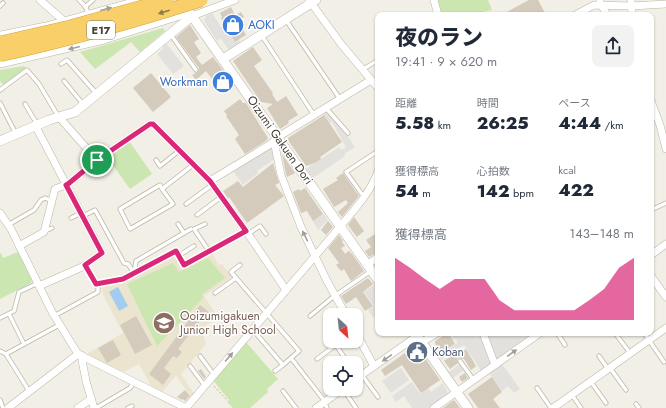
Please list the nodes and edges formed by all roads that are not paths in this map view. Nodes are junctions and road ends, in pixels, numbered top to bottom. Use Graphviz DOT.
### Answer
graph roads {
  1 [pos="40,0"];
  2 [pos="79,0"];
  3 [pos="93,0"];
  4 [pos="140,0"];
  5 [pos="167,0"];
  6 [pos="181,0"];
  7 [pos="201,0"];
  8 [pos="235,0"];
  9 [pos="434,0"];
  10 [pos="312,1"];
  11 [pos="601,2"];
  12 [pos="631,3"];
  13 [pos="666,4"];
  14 [pos="85,7"];
  15 [pos="437,12"];
  16 [pos="581,12"];
  17 [pos="606,12"];
  18 [pos="88,14"];
  19 [pos="192,16"];
  20 [pos="63,20"];
  21 [pos="286,20"];
  22 [pos="167,21"];
  23 [pos="24,30"];
  24 [pos="172,32"];
  25 [pos="0,35"];
  26 [pos="262,36"];
  27 [pos="0,43"];
  28 [pos="0,55"];
  29 [pos="30,58"];
  30 [pos="223,60"];
  31 [pos="191,62"];
  32 [pos="375,62"];
  33 [pos="0,64"];
  34 [pos="61,64"];
  35 [pos="186,66"];
  36 [pos="196,70"];
  37 [pos="362,70"];
  38 [pos="64,80"];
  39 [pos="371,80"];
  40 [pos="375,84"];
  41 [pos="0,90"];
  42 [pos="97,94"];
  43 [pos="340,99"];
  44 [pos="0,103"];
  45 [pos="25,104"];
  46 [pos="84,105"];
  47 [pos="326,108"];
  48 [pos="654,109"];
  49 [pos="2,111"];
  50 [pos="314,116"];
  51 [pos="58,117"];
  52 [pos="36,125"];
  53 [pos="348,133"];
  54 [pos="16,134"];
  55 [pos="277,139"];
  56 [pos="0,141"];
  57 [pos="666,149"];
  58 [pos="180,150"];
  59 [pos="375,153"];
  60 [pos="97,160"];
  61 [pos="156,160"];
  62 [pos="194,164"];
  63 [pos="375,179"];
  64 [pos="211,183"];
  65 [pos="66,185"];
  66 [pos="162,189"];
  67 [pos="221,197"];
  68 [pos="364,198"];
  69 [pos="52,201"];
  70 [pos="666,203"];
  71 [pos="186,204"];
  72 [pos="654,209"];
  73 [pos="0,213"];
  74 [pos="82,214"];
  75 [pos="197,214"];
  76 [pos="71,218"];
  77 [pos="178,224"];
  78 [pos="205,224"];
  79 [pos="8,225"];
  80 [pos="340,226"];
  81 [pos="52,228"];
  82 [pos="191,229"];
  83 [pos="44,232"];
  84 [pos="247,232"];
  85 [pos="184,234"];
  86 [pos="266,234"];
  87 [pos="666,244"];
  88 [pos="19,246"];
  89 [pos="194,246"];
  90 [pos="209,251"];
  91 [pos="654,253"];
  92 [pos="178,256"];
  93 [pos="315,257"];
  94 [pos="375,261"];
  95 [pos="85,265"];
  96 [pos="240,265"];
  97 [pos="369,268"];
  98 [pos="134,273"];
  99 [pos="375,276"];
  100 [pos="236,278"];
  101 [pos="654,281"];
  102 [pos="96,284"];
  103 [pos="38,285"];
  104 [pos="286,290"];
  105 [pos="215,293"];
  106 [pos="335,296"];
  107 [pos="666,297"];
  108 [pos="342,308"];
  109 [pos="266,313"];
  110 [pos="9,314"];
  111 [pos="54,316"];
  112 [pos="310,316"];
  113 [pos="0,318"];
  114 [pos="59,325"];
  115 [pos="666,328"];
  116 [pos="253,330"];
  117 [pos="484,336"];
  118 [pos="536,336"];
  119 [pos="558,336"];
  120 [pos="617,336"];
  121 [pos="646,336"];
  122 [pos="418,337"];
  123 [pos="649,340"];
  124 [pos="24,344"];
  125 [pos="565,345"];
  126 [pos="363,346"];
  127 [pos="332,348"];
  128 [pos="0,350"];
  129 [pos="6,354"];
  130 [pos="630,354"];
  131 [pos="79,355"];
  132 [pos="200,356"];
  133 [pos="599,356"];
  134 [pos="291,358"];
  135 [pos="317,358"];
  136 [pos="460,361"];
  137 [pos="664,362"];
  138 [pos="283,365"];
  139 [pos="495,365"];
  140 [pos="190,366"];
  141 [pos="374,366"];
  142 [pos="609,368"];
  143 [pos="275,371"];
  144 [pos="363,374"];
  145 [pos="209,380"];
  146 [pos="474,380"];
  147 [pos="134,382"];
  148 [pos="363,382"];
  149 [pos="591,382"];
  150 [pos="537,388"];
  151 [pos="626,390"];
  152 [pos="284,391"];
  153 [pos="30,392"];
  154 [pos="457,392"];
  155 [pos="572,395"];
  156 [pos="335,396"];
  157 [pos="348,396"];
  158 [pos="378,397"];
  159 [pos="91,399"];
  160 [pos="0,400"];
  161 [pos="606,403"];
  162 [pos="636,404"];
  163 [pos="325,405"];
  164 [pos="132,406"];
  165 [pos="3,408"];
  166 [pos="8,408"];
  167 [pos="78,408"];
  168 [pos="95,408"];
  169 [pos="128,408"];
  170 [pos="186,408"];
  171 [pos="296,408"];
  172 [pos="316,408"];
  173 [pos="356,408"];
  174 [pos="434,408"];
  175 [pos="468,408"];
  176 [pos="552,408"];
  177 [pos="581,408"];
  178 [pos="639,408"];
  1 -- 20 [label="street"];
  2 -- 14 [label="lane"];
  3 -- 14 [label="lane"];
  18 -- 4 [label="street, one-way"];
  5 -- 27 [label="highway, E17, bridge"];
  6 -- 19 [label="street, Oizumi Gakuen Dori"];
  7 -- 28 [label="highway, E17, one-way, bridge"];
  8 -- 19 [label="street"];
  9 -- 15 [label="street"];
  10 -- 21 [label="street"];
  10 -- 37 [label="street"];
  11 -- 12 [label="street"];
  11 -- 16 [label="street"];
  11 -- 17 [label="street"];
  12 -- 13 [label="street"];
  14 -- 18 [label="lane"];
  18 -- 20 [label="street"];
  19 -- 22 [label="street"];
  19 -- 24 [label="street"];
  19 -- 30 [label="street, Oizumi Gakuen Dori"];
  20 -- 23 [label="street"];
  21 -- 26 [label="street"];
  21 -- 43 [label="lane"];
  22 -- 24 [label="street"];
  22 -- 29 [label="street, one-way"];
  23 -- 25 [label="street"];
  23 -- 29 [label="street"];
  24 -- 31 [label="lane"];
  24 -- 42 [label="street"];
  26 -- 30 [label="street"];
  26 -- 50 [label="lane"];
  29 -- 33 [label="street"];
  30 -- 55 [label="street, Oizumi Gakuen Dori"];
  31 -- 35 [label="lane"];
  31 -- 36 [label="lane"];
  32 -- 37 [label="lane"];
  34 -- 42 [label="lane"];
  37 -- 39 [label="street"];
  38 -- 46 [label="lane"];
  39 -- 40 [label="street"];
  39 -- 43 [label="street"];
  41 -- 51 [label="lane"];
  42 -- 46 [label="street"];
  43 -- 47 [label="street"];
  44 -- 49 [label="lane"];
  45 -- 52 [label="lane"];
  46 -- 51 [label="street"];
  47 -- 50 [label="street"];
  47 -- 53 [label="lane"];
  48 -- 57 [label="street"];
  49 -- 54 [label="lane"];
  50 -- 55 [label="street"];
  51 -- 52 [label="street"];
  51 -- 60 [label="street"];
  52 -- 54 [label="street"];
  52 -- 65 [label="street"];
  54 -- 56 [label="street"];
  55 -- 64 [label="street"];
  55 -- 80 [label="street, Oizumi Gakuen Dori"];
  93 -- 55 [label="street, one-way"];
  58 -- 60 [label="street"];
  58 -- 61 [label="lane"];
  58 -- 62 [label="street"];
  59 -- 68 [label="lane"];
  60 -- 65 [label="street"];
  62 -- 64 [label="street"];
  62 -- 66 [label="lane"];
  63 -- 68 [label="street"];
  64 -- 67 [label="street"];
  64 -- 71 [label="lane"];
  65 -- 69 [label="street"];
  65 -- 74 [label="street"];
  66 -- 66 [label="lane"];
  67 -- 75 [label="lane"];
  67 -- 84 [label="street"];
  68 -- 80 [label="street"];
  69 -- 79 [label="lane"];
  69 -- 83 [label="street"];
  70 -- 72 [label="lane"];
  73 -- 79 [label="street"];
  74 -- 76 [label="lane"];
  74 -- 95 [label="street"];
  74 -- 98 [label="lane"];
  77 -- 85 [label="lane"];
  78 -- 90 [label="lane"];
  79 -- 88 [label="street"];
  80 -- 93 [label="street"];
  80 -- 97 [label="street, Oizumi Gakuen Dori"];
  81 -- 83 [label="lane"];
  82 -- 85 [label="lane"];
  83 -- 88 [label="street"];
  84 -- 86 [label="lane"];
  84 -- 90 [label="lane"];
  84 -- 104 [label="street"];
  85 -- 98 [label="lane"];
  87 -- 91 [label="street"];
  88 -- 103 [label="street"];
  89 -- 92 [label="lane"];
  90 -- 92 [label="lane"];
  92 -- 98 [label="lane"];
  93 -- 104 [label="street"];
  93 -- 106 [label="street"];
  94 -- 97 [label="street"];
  95 -- 102 [label="lane"];
  95 -- 103 [label="street"];
  96 -- 100 [label="lane"];
  97 -- 99 [label="street, Oizumi Gakuen Dori"];
  97 -- 106 [label="lane"];
  98 -- 102 [label="lane"];
  100 -- 105 [label="lane"];
  100 -- 109 [label="lane"];
  101 -- 107 [label="street"];
  102 -- 111 [label="lane"];
  103 -- 110 [label="lane"];
  103 -- 111 [label="street"];
  104 -- 109 [label="street"];
  106 -- 108 [label="street"];
  106 -- 112 [label="lane"];
  109 -- 116 [label="street"];
  109 -- 134 [label="lane"];
  110 -- 113 [label="lane"];
  110 -- 124 [label="lane"];
  111 -- 114 [label="street"];
  114 -- 124 [label="lane"];
  114 -- 131 [label="street"];
  115 -- 123 [label="street"];
  116 -- 138 [label="lane"];
  145 -- 116 [label="street, one-way"];
  117 -- 139 [label="street"];
  139 -- 118 [label="street, one-way"];
  119 -- 125 [label="lane"];
  120 -- 130 [label="lane"];
  121 -- 123 [label="lane"];
  122 -- 141 [label="street, one-way"];
  122 -- 154 [label="street"];
  123 -- 130 [label="street"];
  123 -- 137 [label="lane"];
  124 -- 129 [label="lane"];
  126 -- 141 [label="street"];
  127 -- 135 [label="lane"];
  128 -- 129 [label="lane"];
  129 -- 153 [label="lane"];
  130 -- 142 [label="street"];
  131 -- 147 [label="street"];
  131 -- 153 [label="street"];
  131 -- 159 [label="street"];
  132 -- 145 [label="lane"];
  133 -- 142 [label="lane"];
  134 -- 138 [label="lane"];
  134 -- 163 [label="lane"];
  136 -- 146 [label="lane"];
  138 -- 143 [label="lane"];
  139 -- 146 [label="street"];
  140 -- 145 [label="lane"];
  141 -- 144 [label="street"];
  142 -- 149 [label="street"];
  142 -- 151 [label="lane"];
  145 -- 170 [label="street"];
  146 -- 154 [label="street"];
  147 -- 168 [label="lane"];
  147 -- 170 [label="street"];
  148 -- 158 [label="lane"];
  149 -- 155 [label="street"];
  149 -- 161 [label="lane"];
  150 -- 176 [label="lane"];
  152 -- 171 [label="lane"];
  153 -- 166 [label="street"];
  154 -- 174 [label="street"];
  154 -- 175 [label="street"];
  155 -- 176 [label="street"];
  155 -- 177 [label="lane"];
  156 -- 163 [label="street"];
  157 -- 173 [label="lane"];
  159 -- 167 [label="street"];
  159 -- 168 [label="street"];
  160 -- 165 [label="lane"];
  162 -- 178 [label="lane"];
  163 -- 172 [label="street"];
  164 -- 169 [label="lane"];
}
